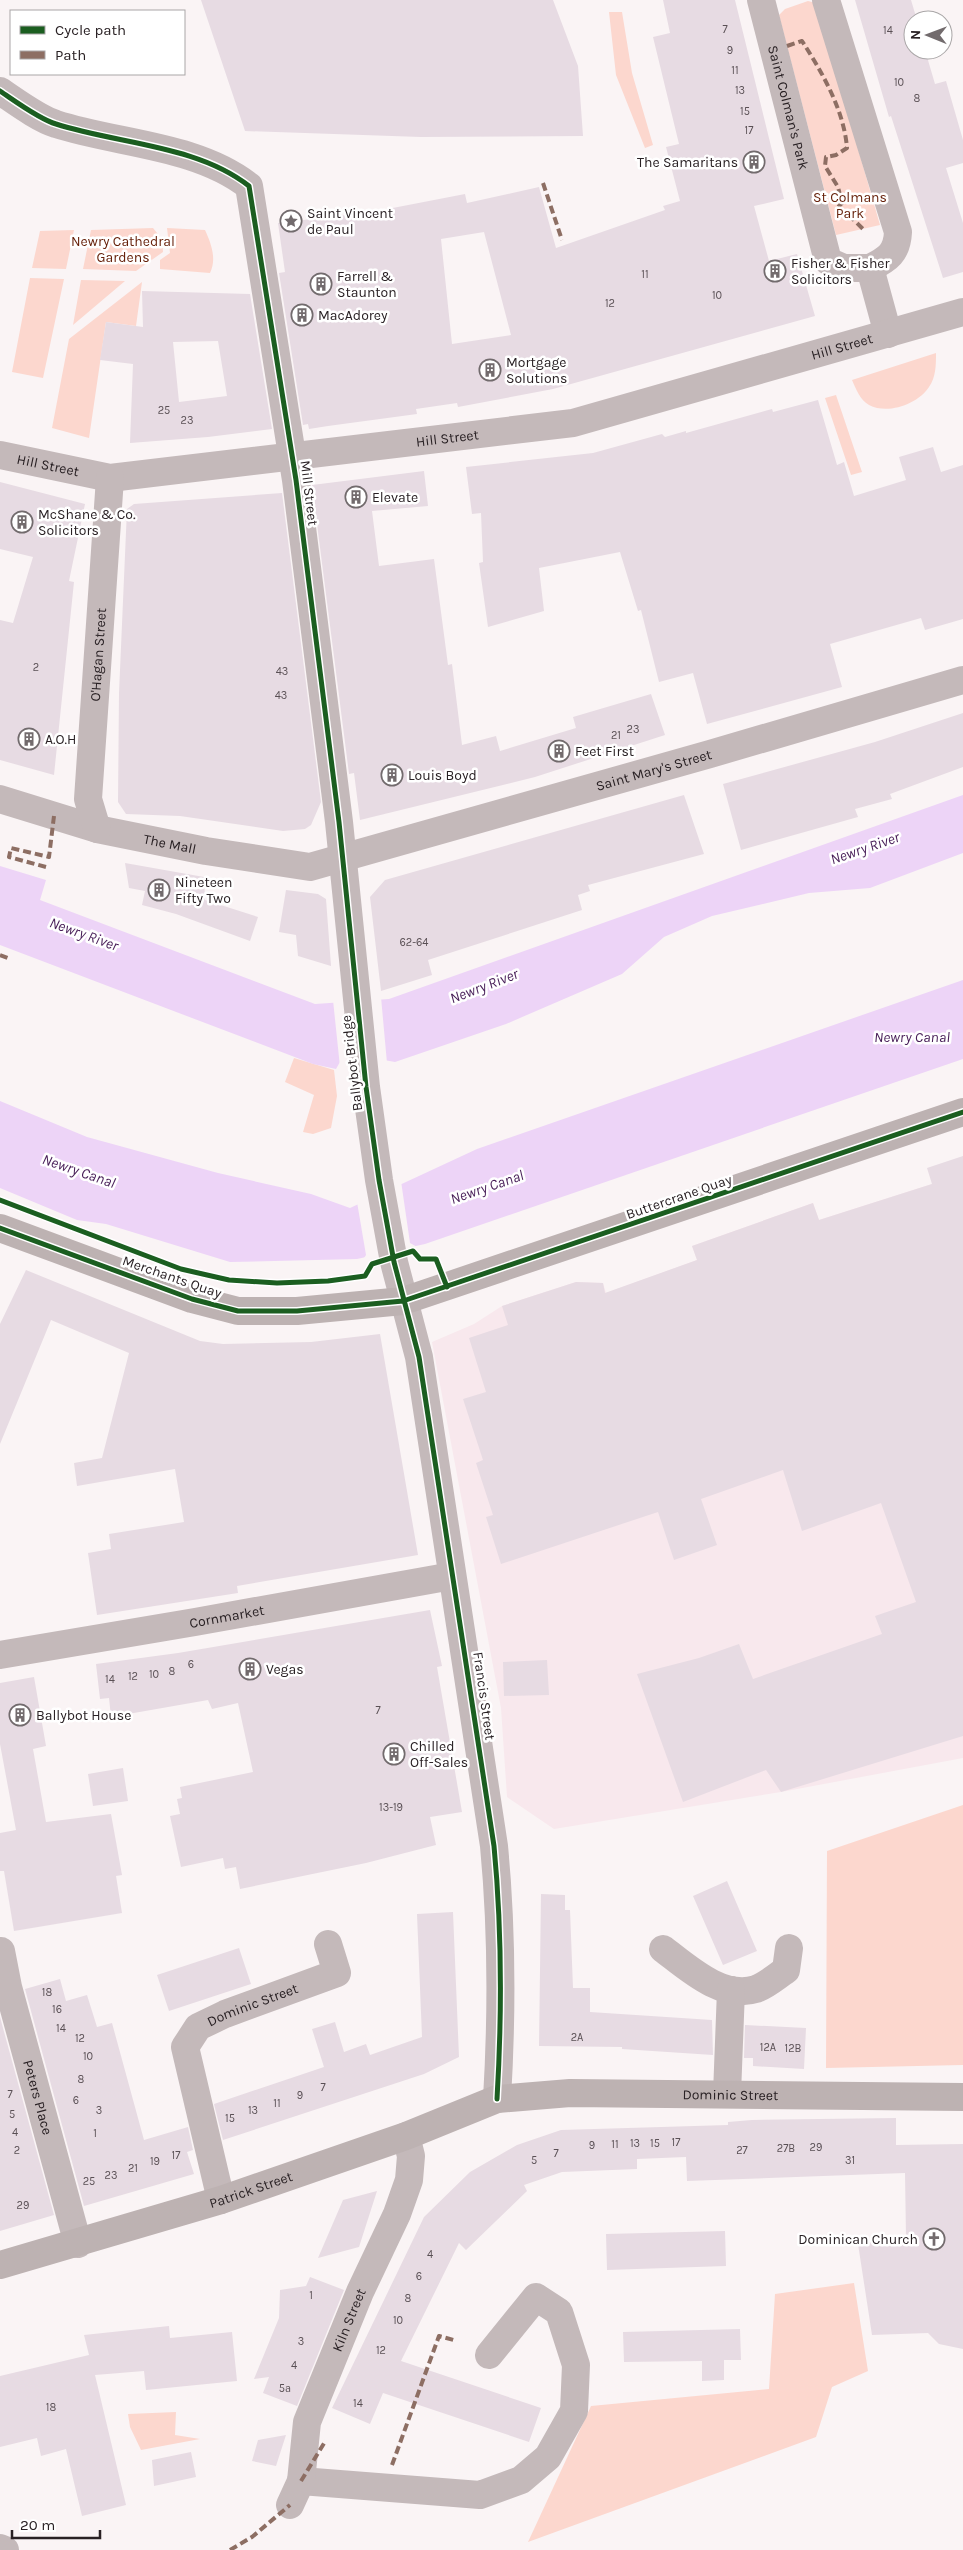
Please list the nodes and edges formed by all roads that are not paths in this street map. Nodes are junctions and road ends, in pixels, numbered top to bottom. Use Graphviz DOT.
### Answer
graph roads {
  1 [pos="761,0"];
  2 [pos="826,0"];
  3 [pos="0,91"];
  4 [pos="870,268"];
  5 [pos="963,312"];
  6 [pos="888,334"];
  7 [pos="0,455"];
  8 [pos="293,457"];
  9 [pos="110,478"];
  10 [pos="963,680"];
  11 [pos="0,799"];
  12 [pos="97,829"];
  13 [pos="343,860"];
  14 [pos="963,1112"];
  15 [pos="2,1234"];
  16 [pos="403,1301"];
  17 [pos="452,1576"];
  18 [pos="0,1655"];
  19 [pos="328,1944"];
  20 [pos="663,1948"];
  21 [pos="789,1948"];
  22 [pos="1,1951"];
  23 [pos="730,1990"];
  24 [pos="727,2094"];
  25 [pos="963,2097"];
  26 [pos="497,2099"];
  27 [pos="406,2136"];
  28 [pos="220,2200"];
  29 [pos="78,2244"];
  30 [pos="0,2265"];
  31 [pos="490,2354"];
  32 [pos="301,2481"];
  33 [pos="290,2505"];
  34 [pos="0,2548"];
  35 [pos="5,2550"];
  1 -- 4 [label="street, Saint Colman's Park"];
  2 -- 4 [label="street"];
  3 -- 8 [label="street, Mill Street"];
  4 -- 6 [label="street"];
  5 -- 6 [label="street, Hill Street"];
  6 -- 8 [label="street, Hill Street"];
  7 -- 9 [label="street, Hill Street"];
  8 -- 9 [label="street, Hill Street"];
  8 -- 13 [label="street, Mill Street"];
  9 -- 12 [label="street, O'Hagan Street"];
  10 -- 13 [label="street, Saint Mary's Street"];
  11 -- 12 [label="street, The Mall"];
  12 -- 13 [label="street, The Mall"];
  13 -- 16 [label="street, Ballybot Bridge"];
  14 -- 16 [label="main road, Buttercrane Quay"];
  15 -- 16 [label="main road, Merchants Quay"];
  16 -- 17 [label="street, Francis Street"];
  17 -- 18 [label="street, Cornmarket"];
  17 -- 26 [label="street, Francis Street"];
  19 -- 28 [label="street, Dominic Street"];
  20 -- 23 [label="street"];
  21 -- 23 [label="street"];
  22 -- 29 [label="street, Peters Place"];
  23 -- 24 [label="street"];
  24 -- 25 [label="main road, Dominic Street"];
  24 -- 26 [label="main road, Dominic Street"];
  26 -- 27 [label="main road, Patrick Street"];
  27 -- 28 [label="main road, Patrick Street"];
  27 -- 32 [label="street, Kiln Street"];
  28 -- 29 [label="main road, Patrick Street"];
  29 -- 30 [label="main road, Patrick Street"];
  31 -- 32 [label="street"];
  32 -- 33 [label="street, Kiln Street"];
  34 -- 35 [label="street"];
}
